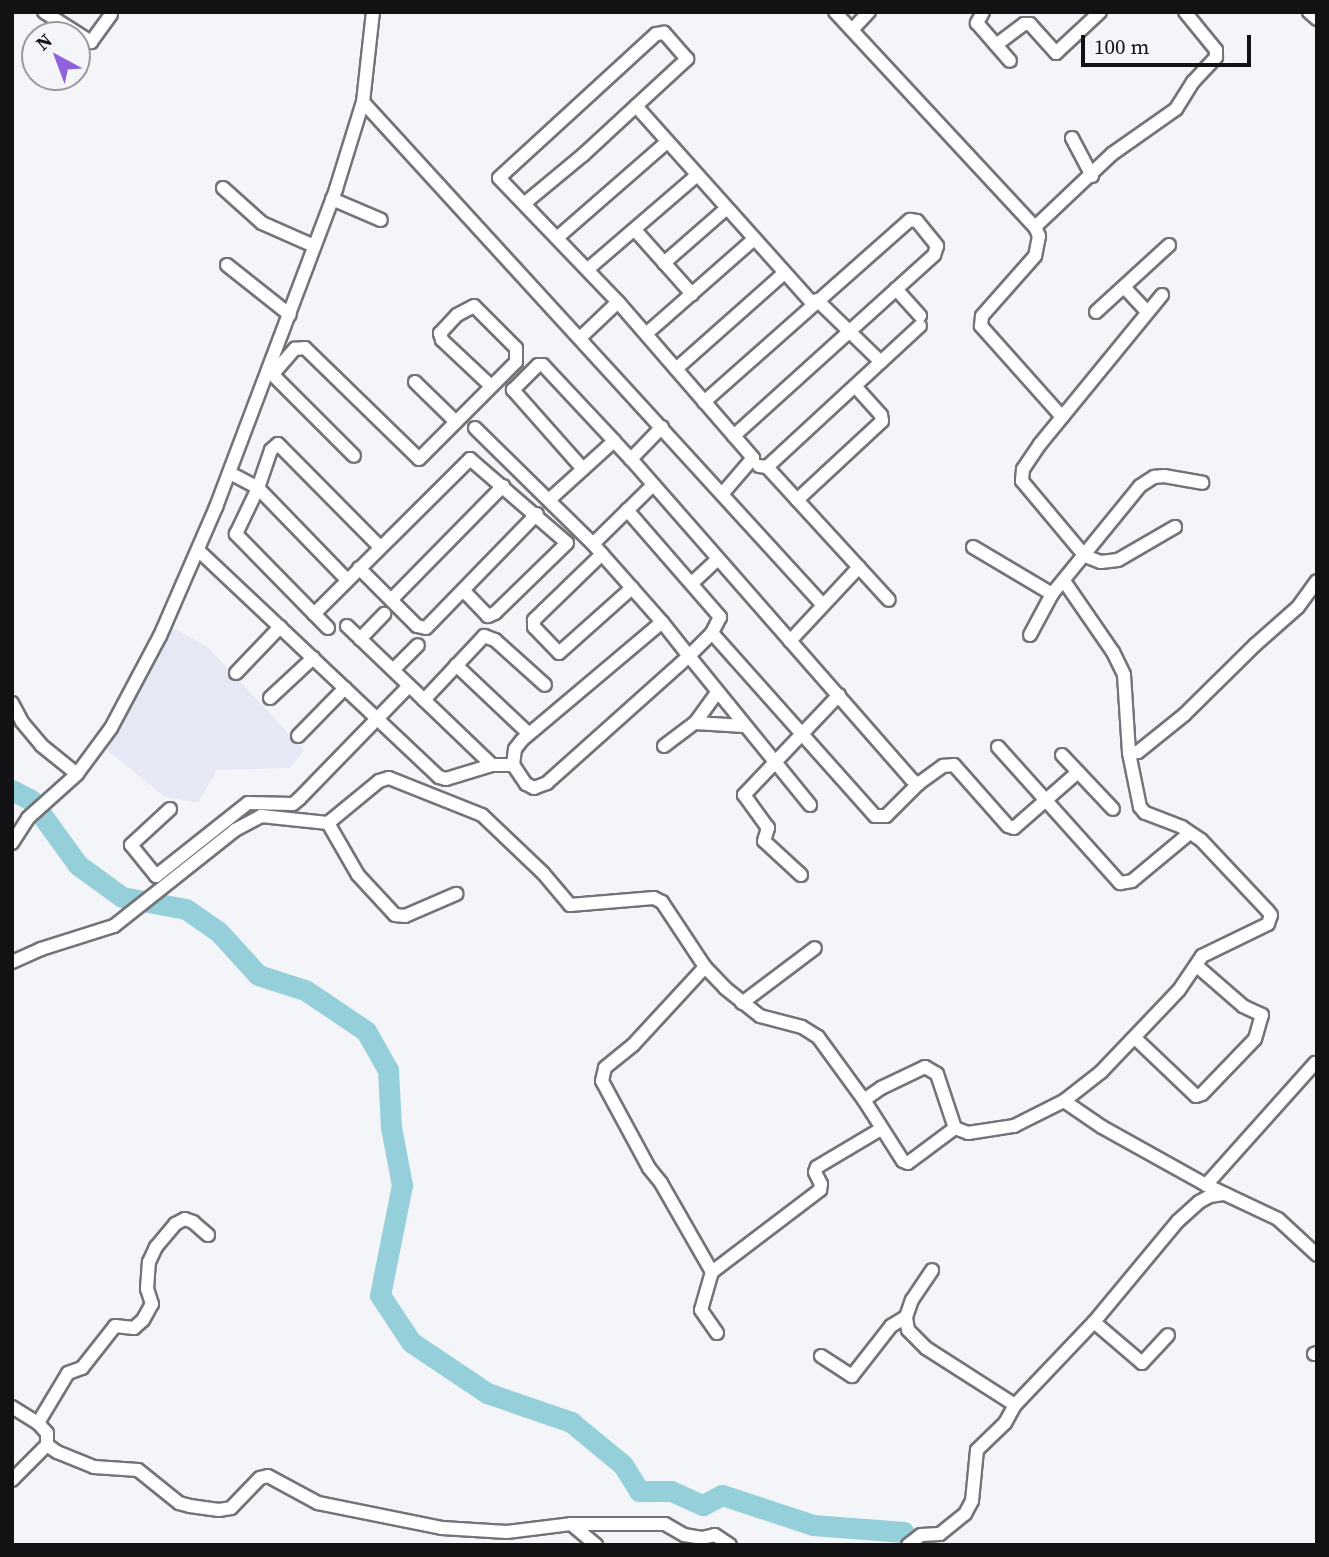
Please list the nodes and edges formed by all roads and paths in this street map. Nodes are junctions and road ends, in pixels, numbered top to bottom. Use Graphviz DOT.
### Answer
graph roads {
  1 [pos="44,12"];
  2 [pos="373,12"];
  3 [pos="835,12"];
  4 [pos="869,12"];
  5 [pos="983,12"];
  6 [pos="1100,12"];
  7 [pos="1185,12"];
  8 [pos="1309,12"];
  9 [pos="111,14"];
  10 [pos="1317,19"];
  11 [pos="852,30"];
  12 [pos="996,45"];
  13 [pos="1010,61"];
  14 [pos="363,102"];
  15 [pos="636,106"];
  16 [pos="1072,138"];
  17 [pos="667,142"];
  18 [pos="696,176"];
  19 [pos="1092,176"];
  20 [pos="223,188"];
  21 [pos="332,199"];
  22 [pos="525,203"];
  23 [pos="726,209"];
  24 [pos="381,220"];
  25 [pos="1035,227"];
  26 [pos="635,230"];
  27 [pos="558,237"];
  28 [pos="753,240"];
  29 [pos="1169,244"];
  30 [pos="314,246"];
  31 [pos="664,263"];
  32 [pos="227,265"];
  33 [pos="588,270"];
  34 [pos="784,274"];
  35 [pos="1124,287"];
  36 [pos="896,289"];
  37 [pos="692,294"];
  38 [pos="1162,295"];
  39 [pos="618,302"];
  40 [pos="815,302"];
  41 [pos="1096,312"];
  42 [pos="1147,312"];
  43 [pos="290,315"];
  44 [pos="849,331"];
  45 [pos="646,334"];
  46 [pos="580,338"];
  47 [pos="881,362"];
  48 [pos="676,369"];
  49 [pos="270,373"];
  50 [pos="415,382"];
  51 [pos="491,386"];
  52 [pos="855,386"];
  53 [pos="704,402"];
  54 [pos="1062,417"];
  55 [pos="455,421"];
  56 [pos="662,427"];
  57 [pos="475,428"];
  58 [pos="734,436"];
  59 [pos="614,441"];
  60 [pos="354,456"];
  61 [pos="631,459"];
  62 [pos="750,465"];
  63 [pos="767,467"];
  64 [pos="583,469"];
  65 [pos="230,474"];
  66 [pos="1202,483"];
  67 [pos="653,485"];
  68 [pos="503,486"];
  69 [pos="258,488"];
  70 [pos="723,493"];
  71 [pos="549,500"];
  72 [pos="797,500"];
  73 [pos="627,510"];
  74 [pos="537,514"];
  75 [pos="1175,527"];
  76 [pos="380,547"];
  77 [pos="973,547"];
  78 [pos="598,549"];
  79 [pos="198,550"];
  80 [pos="1085,556"];
  81 [pos="717,559"];
  82 [pos="859,567"];
  83 [pos="359,568"];
  84 [pos="347,580"];
  85 [pos="1317,581"];
  86 [pos="1064,582"];
  87 [pos="692,583"];
  88 [pos="632,588"];
  89 [pos="463,590"];
  90 [pos="1052,594"];
  91 [pos="391,600"];
  92 [pos="889,600"];
  93 [pos="822,604"];
  94 [pos="314,614"];
  95 [pos="384,614"];
  96 [pos="662,622"];
  97 [pos="347,626"];
  98 [pos="280,627"];
  99 [pos="328,628"];
  100 [pos="712,634"];
  101 [pos="1030,635"];
  102 [pos="360,639"];
  103 [pos="790,641"];
  104 [pos="418,645"];
  105 [pos="689,656"];
  106 [pos="313,658"];
  107 [pos="456,665"];
  108 [pos="393,670"];
  109 [pos="236,673"];
  110 [pos="545,685"];
  111 [pos="409,686"];
  112 [pos="345,688"];
  113 [pos="717,693"];
  114 [pos="839,695"];
  115 [pos="270,698"];
  116 [pos="424,700"];
  117 [pos="12,703"];
  118 [pos="377,719"];
  119 [pos="695,723"];
  120 [pos="744,726"];
  121 [pos="529,734"];
  122 [pos="802,734"];
  123 [pos="298,736"];
  124 [pos="664,747"];
  125 [pos="998,747"];
  126 [pos="1129,753"];
  127 [pos="1062,755"];
  128 [pos="775,763"];
  129 [pos="492,765"];
  130 [pos="513,765"];
  131 [pos="1078,772"];
  132 [pos="76,774"];
  133 [pos="918,785"];
  134 [pos="1047,801"];
  135 [pos="810,805"];
  136 [pos="170,809"];
  137 [pos="1113,809"];
  138 [pos="328,823"];
  139 [pos="1185,837"];
  140 [pos="12,843"];
  141 [pos="801,874"];
  142 [pos="456,894"];
  143 [pos="815,948"];
  144 [pos="12,962"];
  145 [pos="1197,966"];
  146 [pos="705,967"];
  147 [pos="742,1003"];
  148 [pos="1135,1038"];
  149 [pos="1315,1063"];
  150 [pos="864,1100"];
  151 [pos="1064,1101"];
  152 [pos="955,1128"];
  153 [pos="881,1129"];
  154 [pos="1206,1185"];
  155 [pos="1225,1194"];
  156 [pos="208,1235"];
  157 [pos="1317,1255"];
  158 [pos="932,1270"];
  159 [pos="712,1272"];
  160 [pos="906,1317"];
  161 [pos="1094,1322"];
  162 [pos="717,1333"];
  163 [pos="1168,1335"];
  164 [pos="821,1356"];
  165 [pos="1015,1405"];
  166 [pos="12,1407"];
  167 [pos="38,1423"];
  168 [pos="47,1444"];
  169 [pos="12,1480"];
  170 [pos="571,1524"];
  171 [pos="596,1545"];
  172 [pos="730,1545"];
  173 [pos="908,1545"];
  1 -- 9 [label="street"];
  2 -- 14 [label="street"];
  3 -- 11 [label="street"];
  4 -- 11 [label="street"];
  5 -- 12 [label="street"];
  6 -- 12 [label="street"];
  7 -- 19 [label="street"];
  8 -- 10 [label="street"];
  11 -- 25 [label="street"];
  12 -- 13 [label="street"];
  14 -- 21 [label="street"];
  14 -- 46 [label="street"];
  15 -- 17 [label="street"];
  15 -- 22 [label="street"];
  15 -- 22 [label="street"];
  16 -- 19 [label="street"];
  17 -- 18 [label="street"];
  17 -- 27 [label="street"];
  18 -- 23 [label="street"];
  18 -- 26 [label="street"];
  19 -- 25 [label="street"];
  20 -- 30 [label="street"];
  21 -- 24 [label="street"];
  21 -- 30 [label="street"];
  22 -- 27 [label="street"];
  23 -- 28 [label="street"];
  23 -- 31 [label="street"];
  25 -- 54 [label="street"];
  26 -- 31 [label="street"];
  26 -- 33 [label="street"];
  27 -- 33 [label="street"];
  28 -- 34 [label="street"];
  28 -- 37 [label="street"];
  29 -- 35 [label="street"];
  30 -- 43 [label="street"];
  31 -- 37 [label="street"];
  32 -- 43 [label="street"];
  33 -- 39 [label="street"];
  34 -- 40 [label="street"];
  34 -- 48 [label="street"];
  35 -- 41 [label="street"];
  35 -- 42 [label="street"];
  36 -- 40 [label="street"];
  36 -- 44 [label="street"];
  36 -- 47 [label="street"];
  37 -- 45 [label="street"];
  38 -- 42 [label="street"];
  39 -- 45 [label="street"];
  39 -- 46 [label="street"];
  40 -- 44 [label="street"];
  40 -- 53 [label="street"];
  42 -- 54 [label="street"];
  43 -- 49 [label="street"];
  44 -- 47 [label="street"];
  44 -- 58 [label="street"];
  45 -- 48 [label="street"];
  46 -- 56 [label="street"];
  47 -- 52 [label="street"];
  48 -- 53 [label="street"];
  49 -- 55 [label="street"];
  49 -- 60 [label="street"];
  49 -- 65 [label="street"];
  50 -- 55 [label="street"];
  51 -- 51 [label="street"];
  51 -- 55 [label="street"];
  52 -- 63 [label="street"];
  52 -- 72 [label="street"];
  53 -- 58 [label="street"];
  54 -- 80 [label="street"];
  56 -- 61 [label="street"];
  56 -- 70 [label="street"];
  57 -- 71 [label="street"];
  58 -- 62 [label="street"];
  59 -- 61 [label="street"];
  59 -- 64 [label="street"];
  59 -- 64 [label="street"];
  61 -- 67 [label="street"];
  62 -- 63 [label="street"];
  62 -- 70 [label="street"];
  63 -- 72 [label="street"];
  64 -- 71 [label="street"];
  65 -- 69 [label="street"];
  65 -- 79 [label="street"];
  66 -- 80 [label="street"];
  67 -- 73 [label="street"];
  67 -- 81 [label="street"];
  68 -- 74 [label="street"];
  68 -- 76 [label="street"];
  68 -- 91 [label="street"];
  69 -- 76 [label="street"];
  69 -- 84 [label="street"];
  69 -- 94 [label="street"];
  70 -- 93 [label="street"];
  71 -- 78 [label="street"];
  72 -- 82 [label="street"];
  73 -- 78 [label="street"];
  73 -- 87 [label="street"];
  74 -- 89 [label="street"];
  74 -- 89 [label="street"];
  75 -- 80 [label="street"];
  76 -- 83 [label="street"];
  77 -- 90 [label="street"];
  78 -- 88 [label="street"];
  78 -- 88 [label="street"];
  79 -- 98 [label="street"];
  79 -- 132 [label="street"];
  80 -- 86 [label="street"];
  81 -- 87 [label="street"];
  81 -- 103 [label="street"];
  82 -- 92 [label="street"];
  82 -- 93 [label="street"];
  83 -- 84 [label="street"];
  83 -- 91 [label="street"];
  84 -- 94 [label="street"];
  85 -- 126 [label="street"];
  86 -- 90 [label="street"];
  86 -- 126 [label="street"];
  87 -- 100 [label="street"];
  88 -- 96 [label="street"];
  89 -- 91 [label="street"];
  90 -- 101 [label="street"];
  93 -- 103 [label="street"];
  94 -- 99 [label="street"];
  95 -- 102 [label="street"];
  96 -- 105 [label="street"];
  96 -- 121 [label="street"];
  97 -- 102 [label="street"];
  98 -- 106 [label="street"];
  98 -- 109 [label="street"];
  100 -- 105 [label="street"];
  100 -- 122 [label="street"];
  102 -- 108 [label="street"];
  103 -- 114 [label="street"];
  104 -- 108 [label="street"];
  105 -- 113 [label="street"];
  105 -- 130 [label="street"];
  106 -- 112 [label="street"];
  106 -- 115 [label="street"];
  107 -- 110 [label="street"];
  107 -- 116 [label="street"];
  107 -- 121 [label="street"];
  108 -- 111 [label="street"];
  111 -- 116 [label="street"];
  111 -- 118 [label="street"];
  112 -- 118 [label="street"];
  112 -- 123 [label="street"];
  113 -- 119 [label="street"];
  113 -- 120 [label="street"];
  114 -- 122 [label="street"];
  114 -- 133 [label="street"];
  116 -- 129 [label="street"];
  117 -- 132 [label="street"];
  118 -- 129 [label="street"];
  118 -- 136 [label="street"];
  119 -- 120 [label="street"];
  119 -- 124 [label="street"];
  120 -- 128 [label="street"];
  121 -- 130 [label="street"];
  122 -- 128 [label="street"];
  122 -- 133 [label="street"];
  125 -- 134 [label="street"];
  126 -- 145 [label="street"];
  127 -- 131 [label="street"];
  128 -- 135 [label="street"];
  128 -- 141 [label="street"];
  129 -- 130 [label="street"];
  131 -- 134 [label="street"];
  131 -- 137 [label="street"];
  132 -- 140 [label="street"];
  133 -- 134 [label="street"];
  134 -- 139 [label="street"];
  138 -- 142 [label="street"];
  138 -- 144 [label="street"];
  138 -- 146 [label="street"];
  143 -- 147 [label="street"];
  145 -- 148 [label="street"];
  145 -- 148 [label="street"];
  146 -- 147 [label="street"];
  146 -- 159 [label="street"];
  147 -- 150 [label="street"];
  148 -- 151 [label="street"];
  149 -- 154 [label="street"];
  150 -- 152 [label="street"];
  150 -- 153 [label="street"];
  151 -- 152 [label="street"];
  151 -- 154 [label="street"];
  152 -- 153 [label="street"];
  153 -- 159 [label="street"];
  154 -- 155 [label="street"];
  155 -- 157 [label="street"];
  155 -- 161 [label="street"];
  156 -- 167 [label="street"];
  158 -- 160 [label="street"];
  159 -- 162 [label="street"];
  160 -- 164 [label="street"];
  160 -- 165 [label="street"];
  161 -- 163 [label="street"];
  161 -- 165 [label="street"];
  165 -- 173 [label="street"];
  166 -- 167 [label="street"];
  167 -- 168 [label="street"];
  168 -- 169 [label="street"];
  168 -- 170 [label="street"];
  170 -- 171 [label="street"];
  170 -- 172 [label="street"];
}
